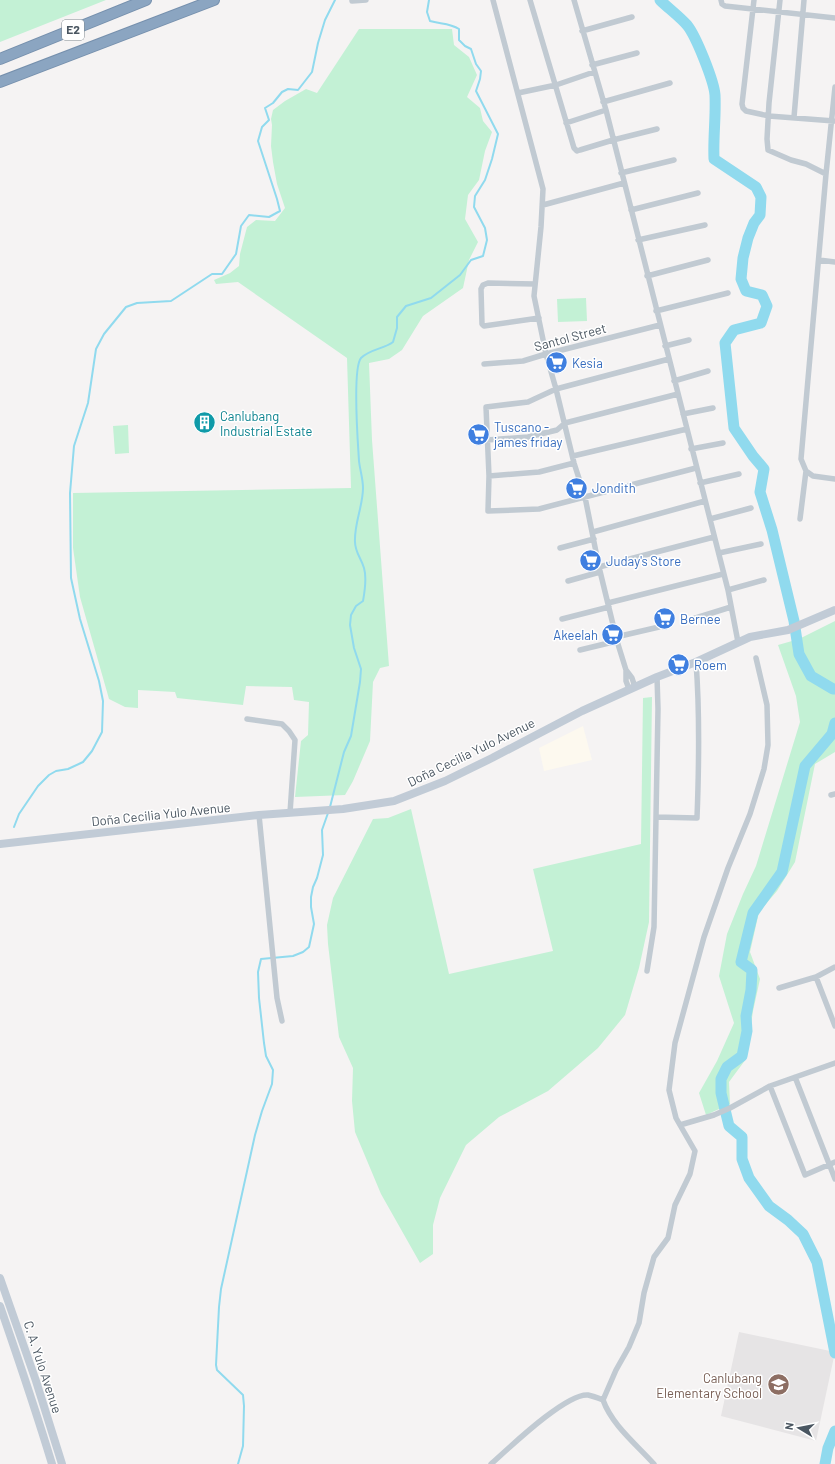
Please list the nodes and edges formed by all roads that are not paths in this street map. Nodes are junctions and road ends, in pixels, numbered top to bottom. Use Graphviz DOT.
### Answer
graph roads {
  1 [pos="146,0"];
  2 [pos="214,0"];
  3 [pos="366,0"];
  4 [pos="493,0"];
  5 [pos="530,0"];
  6 [pos="574,0"];
  7 [pos="721,0"];
  8 [pos="754,0"];
  9 [pos="780,0"];
  10 [pos="804,0"];
  11 [pos="352,1"];
  12 [pos="754,9"];
  13 [pos="779,11"];
  14 [pos="803,15"];
  15 [pos="632,17"];
  16 [pos="835,18"];
  17 [pos="582,31"];
  18 [pos="637,53"];
  19 [pos="0,59"];
  20 [pos="592,65"];
  21 [pos="594,72"];
  22 [pos="0,82"];
  23 [pos="670,83"];
  24 [pos="556,85"];
  25 [pos="835,87"];
  26 [pos="518,93"];
  27 [pos="603,102"];
  28 [pos="606,110"];
  29 [pos="769,116"];
  30 [pos="794,117"];
  31 [pos="833,121"];
  32 [pos="566,123"];
  33 [pos="657,129"];
  34 [pos="613,140"];
  35 [pos="674,160"];
  36 [pos="621,174"];
  37 [pos="826,174"];
  38 [pos="624,183"];
  39 [pos="698,193"];
  40 [pos="542,205"];
  41 [pos="631,210"];
  42 [pos="705,224"];
  43 [pos="638,240"];
  44 [pos="708,260"];
  45 [pos="819,260"];
  46 [pos="835,262"];
  47 [pos="647,276"];
  48 [pos="535,284"];
  49 [pos="728,293"];
  50 [pos="656,310"];
  51 [pos="539,318"];
  52 [pos="660,325"];
  53 [pos="689,340"];
  54 [pos="665,346"];
  55 [pos="546,354"];
  56 [pos="669,359"];
  57 [pos="484,364"];
  58 [pos="708,371"];
  59 [pos="674,381"];
  60 [pos="556,389"];
  61 [pos="678,394"];
  62 [pos="713,408"];
  63 [pos="683,414"];
  64 [pos="565,423"];
  65 [pos="687,429"];
  66 [pos="487,440"];
  67 [pos="723,443"];
  68 [pos="691,449"];
  69 [pos="573,456"];
  70 [pos="574,463"];
  71 [pos="696,468"];
  72 [pos="806,471"];
  73 [pos="739,474"];
  74 [pos="489,476"];
  75 [pos="835,480"];
  76 [pos="700,483"];
  77 [pos="585,496"];
  78 [pos="705,500"];
  79 [pos="750,508"];
  80 [pos="710,519"];
  81 [pos="800,519"];
  82 [pos="593,532"];
  83 [pos="714,537"];
  84 [pos="594,539"];
  85 [pos="762,544"];
  86 [pos="560,548"];
  87 [pos="718,553"];
  88 [pos="600,570"];
  89 [pos="723,574"];
  90 [pos="764,580"];
  91 [pos="568,581"];
  92 [pos="728,590"];
  93 [pos="609,605"];
  94 [pos="731,607"];
  95 [pos="835,610"];
  96 [pos="562,619"];
  97 [pos="686,621"];
  98 [pos="659,627"];
  99 [pos="617,639"];
  100 [pos="738,642"];
  101 [pos="580,650"];
  102 [pos="756,658"];
  103 [pos="696,662"];
  104 [pos="657,677"];
  105 [pos="632,688"];
  106 [pos="247,719"];
  107 [pos="290,813"];
  108 [pos="259,816"];
  109 [pos="656,817"];
  110 [pos="0,844"];
  111 [pos="835,967"];
  112 [pos="647,971"];
  113 [pos="816,977"];
  114 [pos="779,988"];
  115 [pos="282,1021"];
  116 [pos="835,1026"];
  117 [pos="835,1063"];
  118 [pos="795,1077"];
  119 [pos="770,1086"];
  120 [pos="680,1125"];
  121 [pos="832,1163"];
  122 [pos="835,1179"];
  123 [pos="0,1278"];
  124 [pos="0,1306"];
  125 [pos="603,1400"];
  126 [pos="52,1464"];
  127 [pos="62,1464"];
  128 [pos="491,1464"];
  129 [pos="654,1464"];
  1 -- 19 [label="highway, E2"];
  2 -- 22 [label="highway, E2"];
  3 -- 11 [label="street"];
  4 -- 26 [label="street"];
  5 -- 24 [label="street"];
  6 -- 17 [label="street"];
  7 -- 12 [label="street"];
  8 -- 12 [label="street"];
  9 -- 13 [label="street"];
  10 -- 14 [label="street"];
  12 -- 13 [label="street"];
  12 -- 29 [label="street"];
  13 -- 14 [label="street"];
  13 -- 29 [label="street"];
  14 -- 16 [label="street"];
  14 -- 30 [label="street"];
  15 -- 17 [label="street"];
  17 -- 20 [label="street"];
  18 -- 20 [label="street"];
  20 -- 21 [label="street"];
  21 -- 24 [label="street"];
  21 -- 27 [label="street"];
  23 -- 27 [label="street"];
  24 -- 26 [label="street"];
  24 -- 32 [label="street"];
  25 -- 31 [label="street"];
  26 -- 40 [label="street"];
  27 -- 28 [label="street"];
  28 -- 32 [label="street"];
  28 -- 34 [label="street"];
  29 -- 30 [label="street"];
  29 -- 37 [label="street"];
  30 -- 31 [label="street"];
  31 -- 37 [label="street"];
  32 -- 34 [label="street"];
  33 -- 34 [label="street"];
  34 -- 36 [label="street"];
  35 -- 36 [label="street"];
  36 -- 38 [label="street"];
  37 -- 45 [label="street"];
  38 -- 40 [label="street"];
  38 -- 41 [label="street"];
  39 -- 41 [label="street"];
  40 -- 48 [label="street"];
  41 -- 43 [label="street"];
  42 -- 43 [label="street"];
  43 -- 47 [label="street"];
  44 -- 47 [label="street"];
  45 -- 46 [label="street"];
  45 -- 72 [label="street"];
  47 -- 50 [label="street"];
  48 -- 51 [label="street"];
  48 -- 51 [label="street"];
  49 -- 50 [label="street"];
  50 -- 52 [label="street"];
  51 -- 55 [label="street"];
  52 -- 54 [label="street"];
  52 -- 55 [label="street, Santol Street"];
  53 -- 54 [label="street"];
  54 -- 56 [label="street"];
  55 -- 57 [label="street, Santol Street"];
  55 -- 60 [label="street"];
  56 -- 59 [label="street"];
  56 -- 60 [label="street"];
  58 -- 59 [label="street"];
  59 -- 61 [label="street"];
  60 -- 64 [label="street"];
  60 -- 66 [label="street"];
  61 -- 63 [label="street"];
  61 -- 64 [label="street"];
  62 -- 63 [label="street"];
  63 -- 65 [label="street"];
  64 -- 66 [label="street"];
  64 -- 69 [label="street"];
  65 -- 68 [label="street"];
  65 -- 69 [label="street"];
  66 -- 74 [label="street"];
  67 -- 68 [label="street"];
  68 -- 71 [label="street"];
  69 -- 70 [label="street"];
  70 -- 74 [label="street"];
  70 -- 77 [label="street"];
  71 -- 76 [label="street"];
  71 -- 77 [label="street"];
  72 -- 75 [label="street"];
  72 -- 81 [label="street"];
  73 -- 76 [label="street"];
  74 -- 77 [label="street"];
  76 -- 78 [label="street"];
  77 -- 82 [label="street"];
  78 -- 80 [label="street"];
  78 -- 82 [label="street"];
  79 -- 80 [label="street"];
  80 -- 83 [label="street"];
  82 -- 84 [label="street"];
  83 -- 87 [label="street"];
  83 -- 88 [label="street"];
  84 -- 86 [label="street"];
  84 -- 88 [label="street"];
  85 -- 87 [label="street"];
  87 -- 89 [label="street"];
  88 -- 91 [label="street"];
  88 -- 93 [label="street"];
  89 -- 92 [label="street"];
  89 -- 93 [label="street"];
  90 -- 92 [label="street"];
  92 -- 94 [label="street"];
  93 -- 96 [label="street"];
  93 -- 99 [label="street"];
  94 -- 97 [label="street"];
  94 -- 100 [label="street"];
  95 -- 100 [label="main road, Doña Cecilia Yulo Avenue"];
  98 -- 99 [label="street"];
  99 -- 101 [label="street"];
  99 -- 105 [label="street"];
  100 -- 103 [label="main road, Doña Cecilia Yulo Avenue"];
  102 -- 120 [label="street"];
  103 -- 104 [label="main road, Doña Cecilia Yulo Avenue"];
  103 -- 109 [label="street"];
  104 -- 105 [label="main road, Doña Cecilia Yulo Avenue"];
  104 -- 109 [label="street"];
  105 -- 107 [label="main road, Doña Cecilia Yulo Avenue"];
  106 -- 107 [label="street"];
  107 -- 108 [label="main road, Doña Cecilia Yulo Avenue"];
  108 -- 110 [label="main road, Doña Cecilia Yulo Avenue"];
  108 -- 115 [label="street"];
  109 -- 112 [label="street"];
  111 -- 113 [label="street"];
  113 -- 114 [label="street"];
  113 -- 116 [label="street"];
  117 -- 118 [label="street"];
  118 -- 119 [label="street"];
  118 -- 121 [label="street"];
  119 -- 120 [label="street"];
  119 -- 121 [label="street"];
  120 -- 125 [label="street"];
  121 -- 122 [label="street"];
  123 -- 127 [label="main road, C. A. Yulo Avenue"];
  124 -- 126 [label="main road, C. A. Yulo Avenue"];
  125 -- 128 [label="street"];
  125 -- 129 [label="street"];
}
